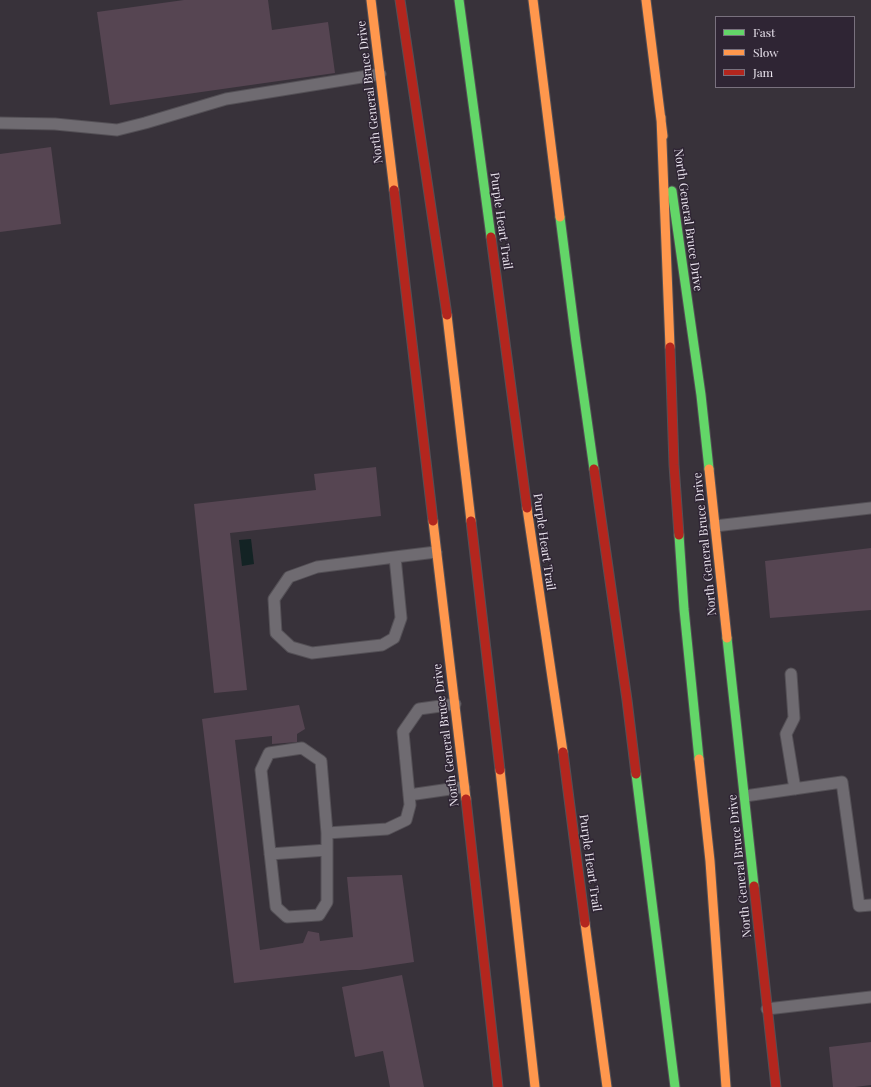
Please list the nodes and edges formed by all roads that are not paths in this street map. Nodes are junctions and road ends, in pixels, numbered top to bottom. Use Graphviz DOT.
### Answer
graph roads {
  1 [pos="371,0"];
  2 [pos="400,0"];
  3 [pos="459,0"];
  4 [pos="533,0"];
  5 [pos="646,0"];
  6 [pos="380,74"];
  7 [pos="661,117"];
  8 [pos="0,123"];
  9 [pos="871,508"];
  10 [pos="715,526"];
  11 [pos="436,552"];
  12 [pos="395,557"];
  13 [pos="791,674"];
  14 [pos="455,704"];
  15 [pos="464,787"];
  16 [pos="795,789"];
  17 [pos="409,795"];
  18 [pos="745,796"];
  19 [pos="327,833"];
  20 [pos="327,850"];
  21 [pos="270,854"];
  22 [pos="871,904"];
  23 [pos="871,997"];
  24 [pos="767,1009"];
  25 [pos="498,1087"];
  26 [pos="535,1087"];
  27 [pos="607,1087"];
  28 [pos="675,1087"];
  29 [pos="726,1087"];
  30 [pos="776,1087"];
  1 -- 6 [label="main road, North General Bruce Drive"];
  2 -- 26 [label="main road"];
  3 -- 27 [label="main road, Purple Heart Trail"];
  4 -- 28 [label="main road"];
  5 -- 7 [label="main road, North General Bruce Drive"];
  6 -- 8 [label="lane"];
  6 -- 11 [label="main road, North General Bruce Drive"];
  7 -- 10 [label="main road, North General Bruce Drive"];
  7 -- 29 [label="main road"];
  9 -- 10 [label="lane"];
  10 -- 18 [label="main road, North General Bruce Drive"];
  11 -- 12 [label="lane"];
  11 -- 14 [label="main road, North General Bruce Drive"];
  12 -- 12 [label="lane"];
  13 -- 16 [label="lane"];
  14 -- 15 [label="main road, North General Bruce Drive"];
  14 -- 17 [label="lane"];
  15 -- 17 [label="lane"];
  15 -- 25 [label="main road, North General Bruce Drive"];
  16 -- 18 [label="lane"];
  16 -- 22 [label="lane"];
  17 -- 19 [label="lane"];
  18 -- 24 [label="main road, North General Bruce Drive"];
  19 -- 20 [label="lane"];
  19 -- 21 [label="lane"];
  20 -- 21 [label="lane"];
  20 -- 21 [label="lane"];
  23 -- 24 [label="lane"];
  24 -- 30 [label="main road, North General Bruce Drive"];
}
